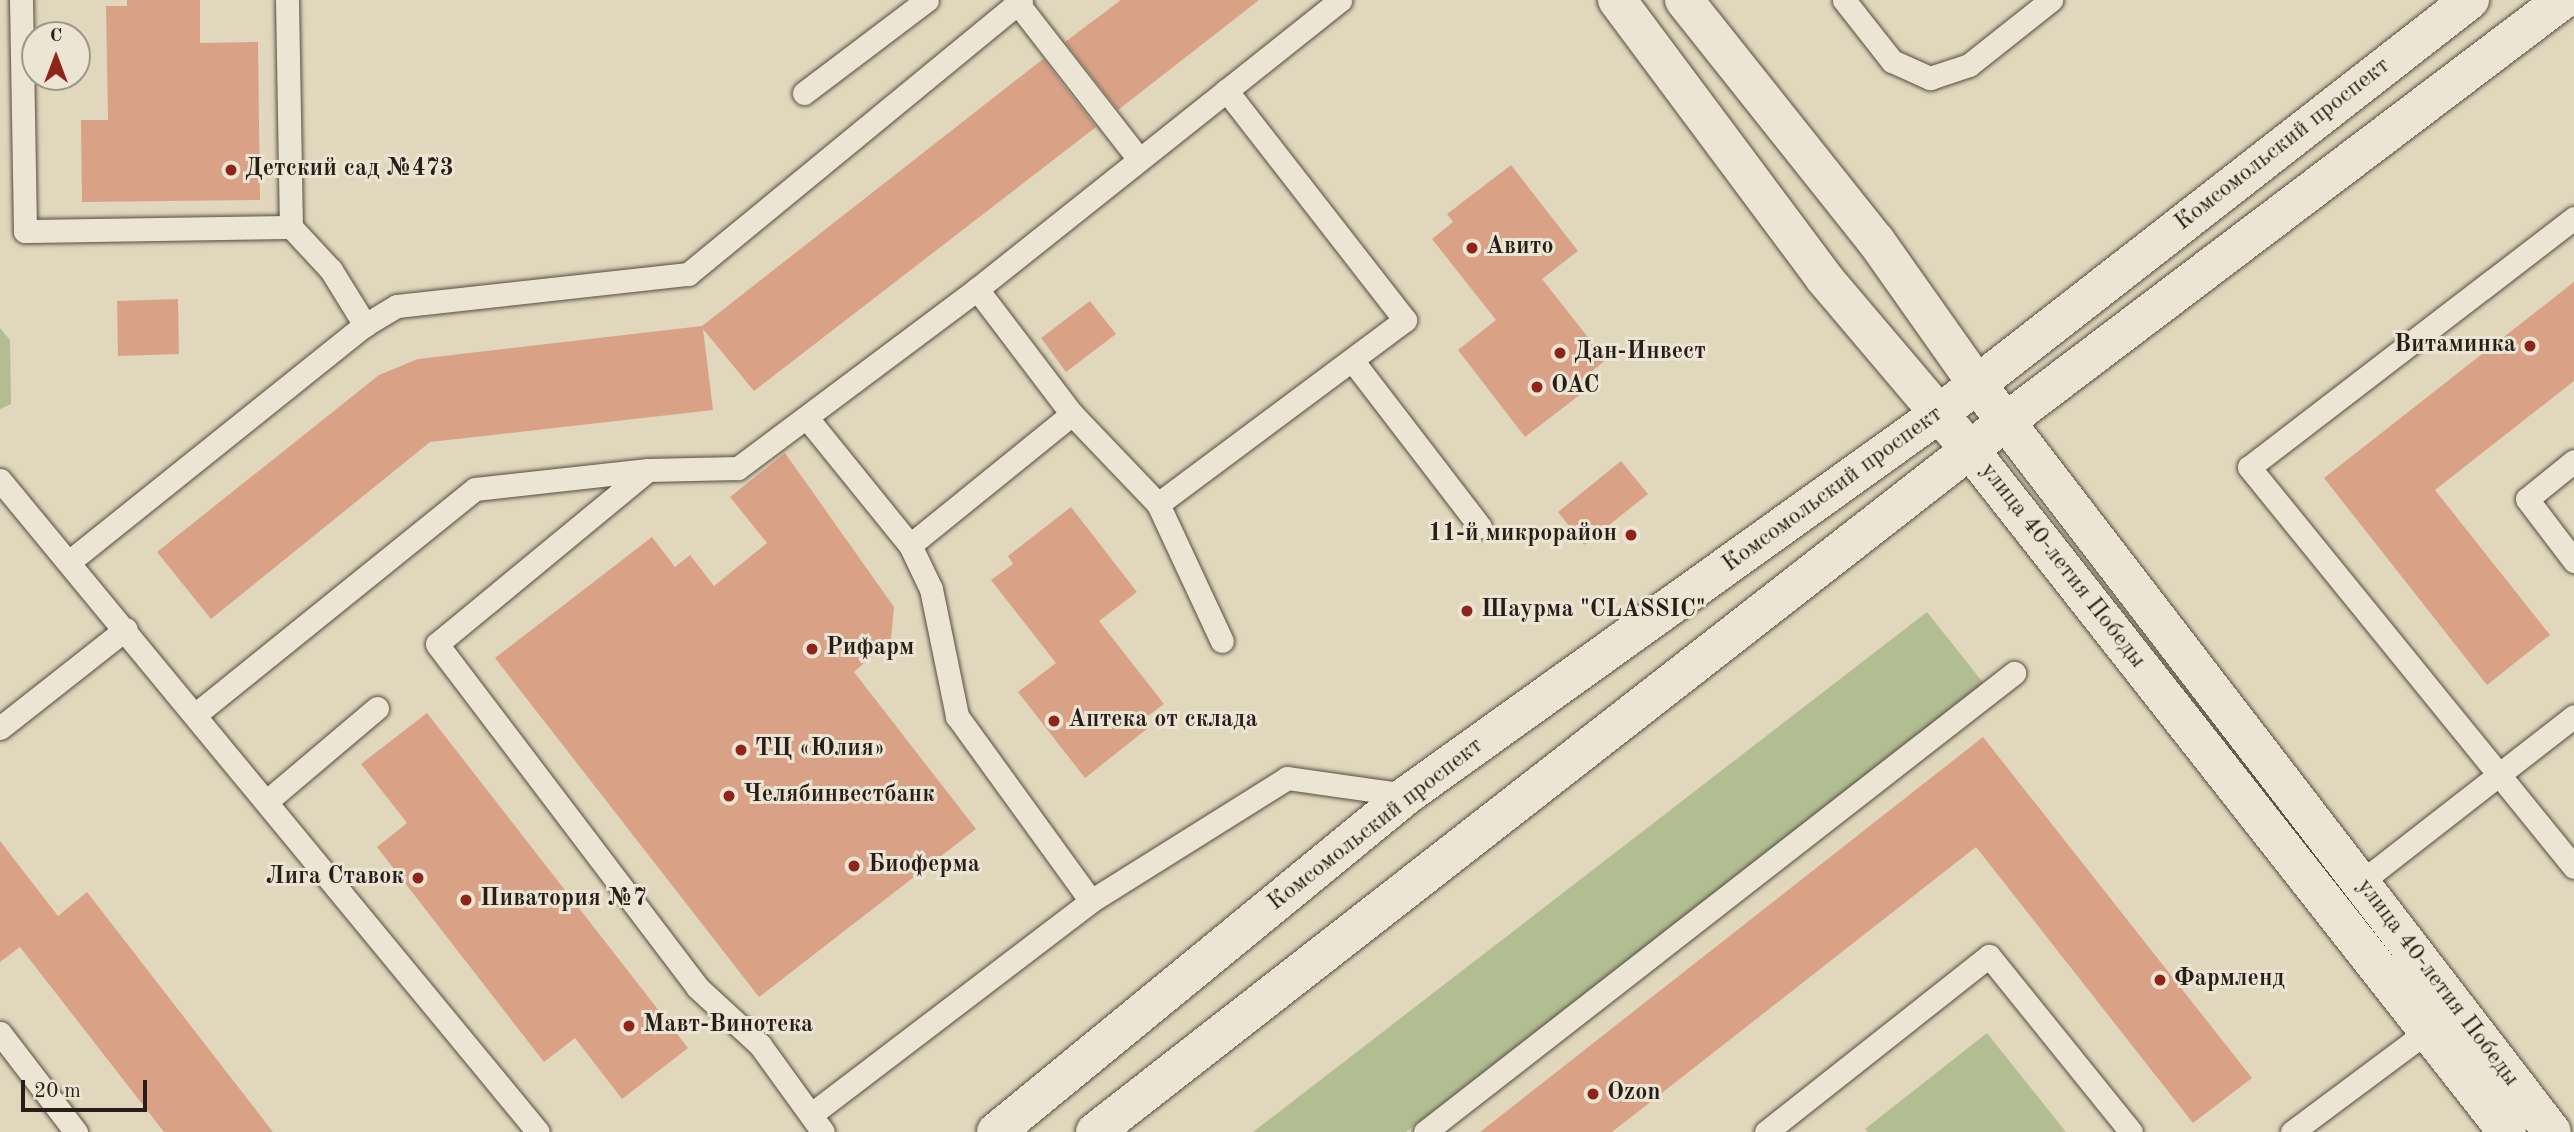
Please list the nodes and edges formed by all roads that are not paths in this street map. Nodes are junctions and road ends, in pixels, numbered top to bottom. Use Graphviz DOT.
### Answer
graph roads {
  1 [pos="21,0"];
  2 [pos="287,0"];
  3 [pos="927,0"];
  4 [pos="1340,0"];
  5 [pos="1617,0"];
  6 [pos="1685,0"];
  7 [pos="1844,0"];
  8 [pos="2051,0"];
  9 [pos="2470,0"];
  10 [pos="2563,0"];
  11 [pos="1018,1"];
  12 [pos="1226,90"];
  13 [pos="804,93"];
  14 [pos="1138,158"];
  15 [pos="2574,218"];
  16 [pos="291,227"];
  17 [pos="976,289"];
  18 [pos="365,325"];
  19 [pos="1352,360"];
  20 [pos="1977,384"];
  21 [pos="1940,413"];
  22 [pos="1072,414"];
  23 [pos="807,418"];
  24 [pos="2008,420"];
  25 [pos="1970,450"];
  26 [pos="2574,461"];
  27 [pos="648,470"];
  28 [pos="0,480"];
  29 [pos="1158,504"];
  30 [pos="1480,527"];
  31 [pos="910,545"];
  32 [pos="70,561"];
  33 [pos="2574,561"];
  34 [pos="126,629"];
  35 [pos="1222,641"];
  36 [pos="2014,673"];
  37 [pos="377,708"];
  38 [pos="196,714"];
  39 [pos="2574,716"];
  40 [pos="0,728"];
  41 [pos="2501,774"];
  42 [pos="1407,795"];
  43 [pos="267,801"];
  44 [pos="2574,867"];
  45 [pos="2361,882"];
  46 [pos="1091,901"];
  47 [pos="2443,1019"];
  48 [pos="0,1033"];
  49 [pos="818,1122"];
  50 [pos="76,1132"];
  51 [pos="538,1132"];
  52 [pos="996,1132"];
  53 [pos="1095,1132"];
  54 [pos="1425,1132"];
  55 [pos="1766,1132"];
  56 [pos="2131,1132"];
  57 [pos="2292,1132"];
  58 [pos="2507,1132"];
  59 [pos="2552,1132"];
  1 -- 16 [label="lane"];
  2 -- 16 [label="lane"];
  3 -- 13 [label="lane"];
  4 -- 12 [label="lane"];
  5 -- 21 [label="main road, улица 40-летия Победы"];
  6 -- 20 [label="main road, улица 40-летия Победы"];
  7 -- 8 [label="lane"];
  9 -- 20 [label="main road, Комсомольский проспект"];
  10 -- 24 [label="main road, Комсомольский проспект"];
  11 -- 14 [label="lane"];
  11 -- 18 [label="lane"];
  12 -- 14 [label="lane"];
  12 -- 19 [label="lane"];
  14 -- 17 [label="lane"];
  15 -- 41 [label="lane"];
  16 -- 18 [label="lane"];
  17 -- 22 [label="lane"];
  17 -- 23 [label="lane"];
  18 -- 32 [label="lane"];
  19 -- 29 [label="lane"];
  19 -- 30 [label="lane"];
  20 -- 21 [label="main road, Комсомольский проспект"];
  20 -- 24 [label="main road, улица 40-летия Победы"];
  21 -- 25 [label="main road, улица 40-летия Победы"];
  21 -- 42 [label="main road, Комсомольский проспект"];
  22 -- 29 [label="lane"];
  22 -- 31 [label="lane"];
  23 -- 27 [label="lane"];
  23 -- 31 [label="lane"];
  24 -- 25 [label="main road, Комсомольский проспект"];
  24 -- 45 [label="main road, улица 40-летия Победы"];
  25 -- 47 [label="main road, улица 40-летия Победы"];
  25 -- 53 [label="main road, Комсомольский проспект"];
  26 -- 33 [label="lane"];
  27 -- 38 [label="lane"];
  27 -- 49 [label="lane"];
  28 -- 32 [label="lane"];
  29 -- 35 [label="lane"];
  31 -- 46 [label="lane"];
  32 -- 34 [label="lane"];
  34 -- 38 [label="lane"];
  34 -- 40 [label="lane"];
  36 -- 54 [label="lane"];
  37 -- 43 [label="lane"];
  38 -- 43 [label="lane"];
  39 -- 41 [label="lane"];
  41 -- 44 [label="lane"];
  41 -- 45 [label="lane"];
  42 -- 46 [label="lane"];
  42 -- 52 [label="main road, Комсомольский проспект"];
  43 -- 51 [label="lane"];
  45 -- 47 [label="main road, улица 40-летия Победы"];
  46 -- 49 [label="lane"];
  47 -- 57 [label="lane"];
  47 -- 58 [label="main road, улица 40-летия Победы"];
  47 -- 59 [label="main road, улица 40-летия Победы"];
  48 -- 50 [label="lane"];
  55 -- 56 [label="lane"];
}
